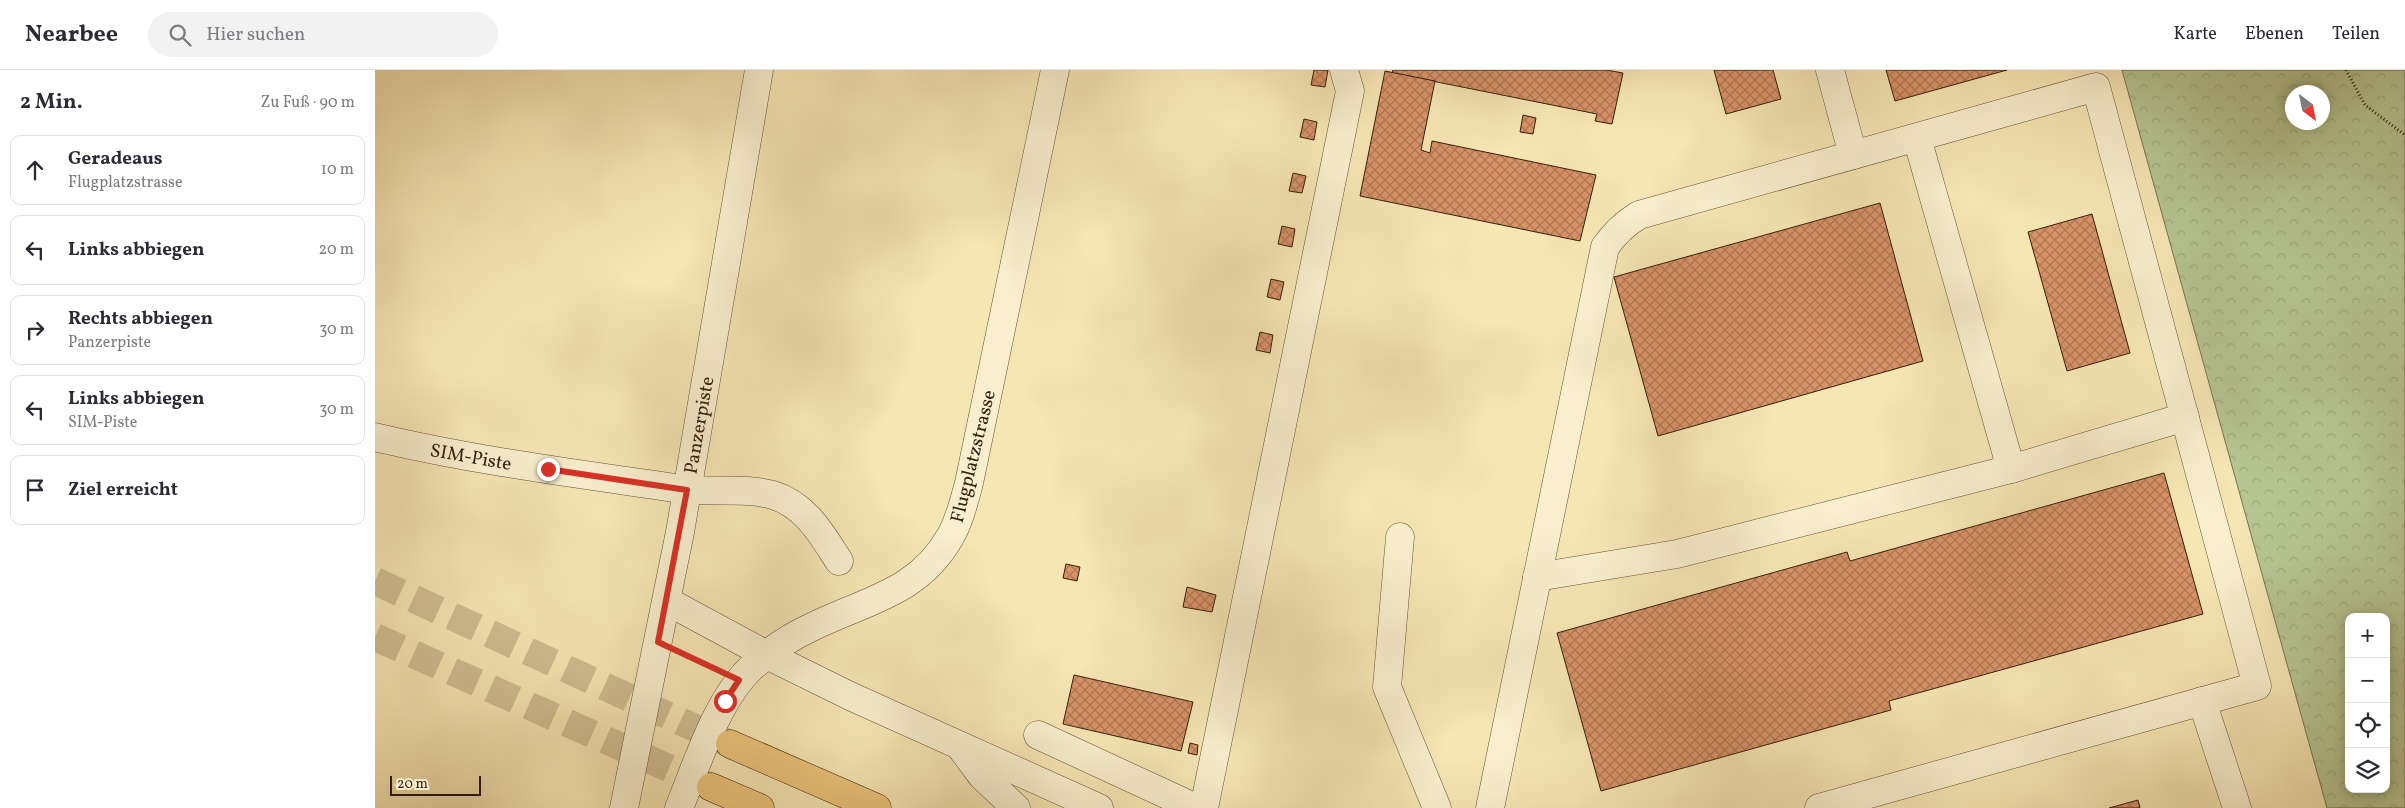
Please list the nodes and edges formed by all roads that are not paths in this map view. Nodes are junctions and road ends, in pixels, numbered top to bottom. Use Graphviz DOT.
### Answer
graph roads {
  1 [pos="759,70"];
  2 [pos="1055,70"];
  3 [pos="1344,70"];
  4 [pos="1830,70"];
  5 [pos="2092,79"];
  6 [pos="1917,138"];
  7 [pos="1853,155"];
  8 [pos="2185,417"];
  9 [pos="375,437"];
  10 [pos="2011,469"];
  11 [pos="687,490"];
  12 [pos="1400,537"];
  13 [pos="839,561"];
  14 [pos="1537,577"];
  15 [pos="667,601"];
  16 [pos="767,655"];
  17 [pos="2202,701"];
  18 [pos="1038,735"];
  19 [pos="730,744"];
  20 [pos="961,747"];
  21 [pos="711,787"];
  22 [pos="624,808"];
  23 [pos="679,808"];
  24 [pos="760,808"];
  25 [pos="877,808"];
  26 [pos="1016,808"];
  27 [pos="1099,808"];
  28 [pos="1187,808"];
  29 [pos="1205,808"];
  30 [pos="1437,808"];
  31 [pos="1490,808"];
  32 [pos="1819,808"];
  33 [pos="2237,808"];
  1 -- 11 [label="street, Panzerpiste"];
  2 -- 16 [label="street, Flugplatzstrasse"];
  3 -- 29 [label="street"];
  4 -- 7 [label="street"];
  5 -- 6 [label="street"];
  5 -- 8 [label="street"];
  6 -- 7 [label="street"];
  6 -- 10 [label="street"];
  7 -- 14 [label="street"];
  8 -- 10 [label="street"];
  8 -- 17 [label="street"];
  9 -- 11 [label="street, SIM-Piste"];
  10 -- 14 [label="street"];
  11 -- 13 [label="street, SIM-Piste"];
  11 -- 15 [label="street, Panzerpiste"];
  12 -- 30 [label="street"];
  14 -- 31 [label="street"];
  15 -- 16 [label="street"];
  15 -- 22 [label="street, Panzerpiste"];
  16 -- 20 [label="street"];
  16 -- 23 [label="street, Flugplatzstrasse"];
  17 -- 32 [label="street"];
  17 -- 33 [label="street"];
  18 -- 28 [label="street"];
  19 -- 25 [label="highway"];
  20 -- 26 [label="street"];
  20 -- 27 [label="street"];
  21 -- 24 [label="highway"];
}
